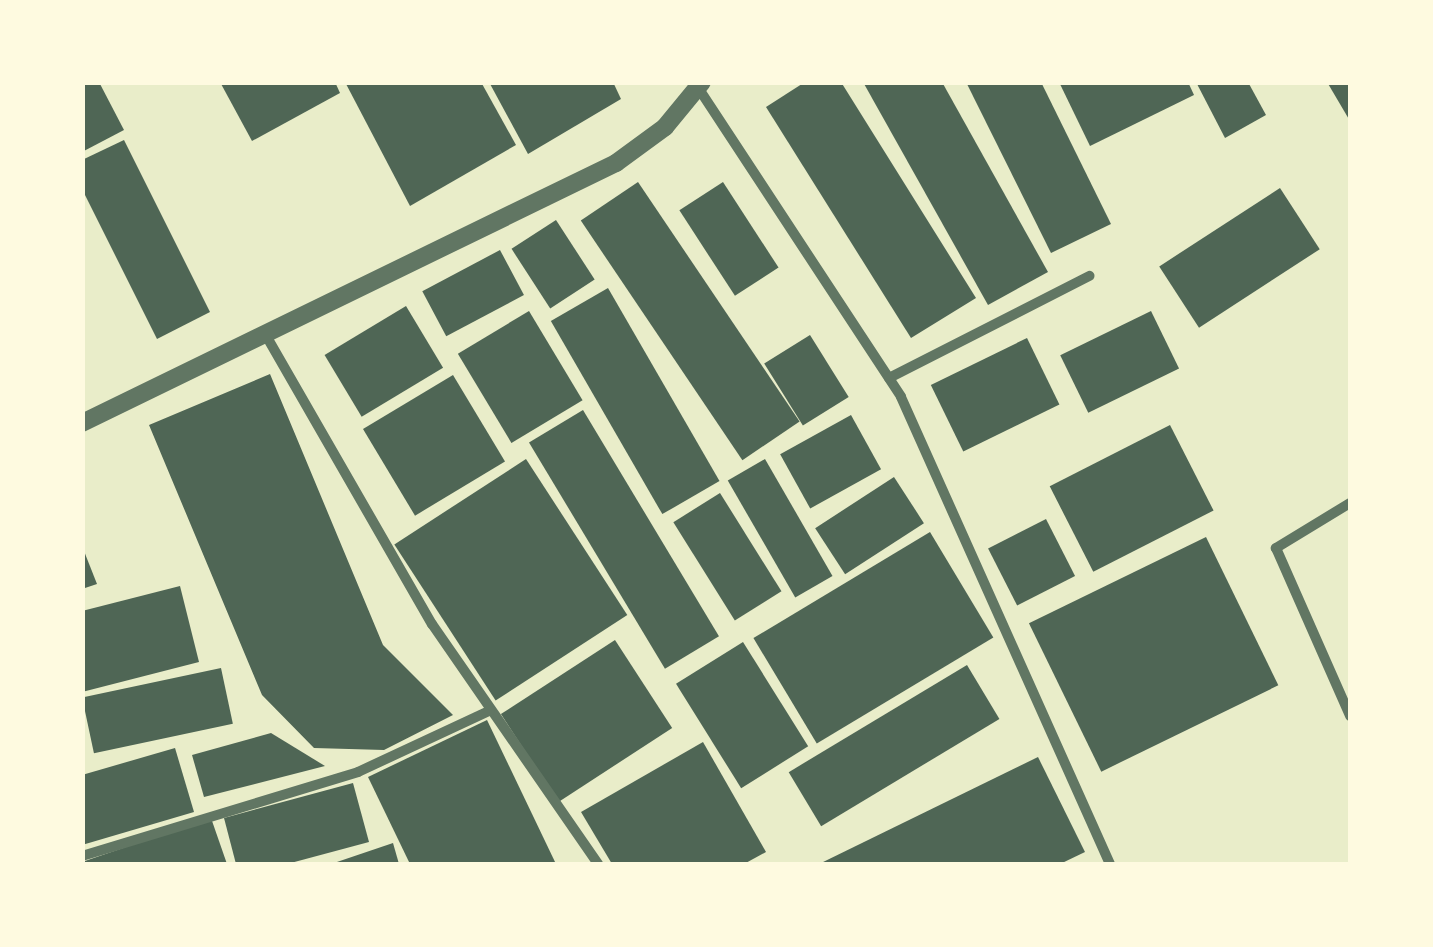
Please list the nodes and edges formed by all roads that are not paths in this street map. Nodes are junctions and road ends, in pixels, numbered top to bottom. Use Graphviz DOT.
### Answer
graph roads {
  1 [pos="701,86"];
  2 [pos="1088,276"];
  3 [pos="264,331"];
  4 [pos="889,378"];
  5 [pos="82,423"];
  6 [pos="1350,502"];
  7 [pos="488,710"];
  8 [pos="1350,716"];
  9 [pos="82,856"];
  10 [pos="594,864"];
  11 [pos="1110,864"];
  1 -- 3 [label="street"];
  1 -- 4 [label="street"];
  2 -- 4 [label="street"];
  3 -- 5 [label="street"];
  3 -- 7 [label="street"];
  4 -- 11 [label="street"];
  6 -- 8 [label="street"];
  7 -- 9 [label="street"];
  7 -- 10 [label="street"];
}
